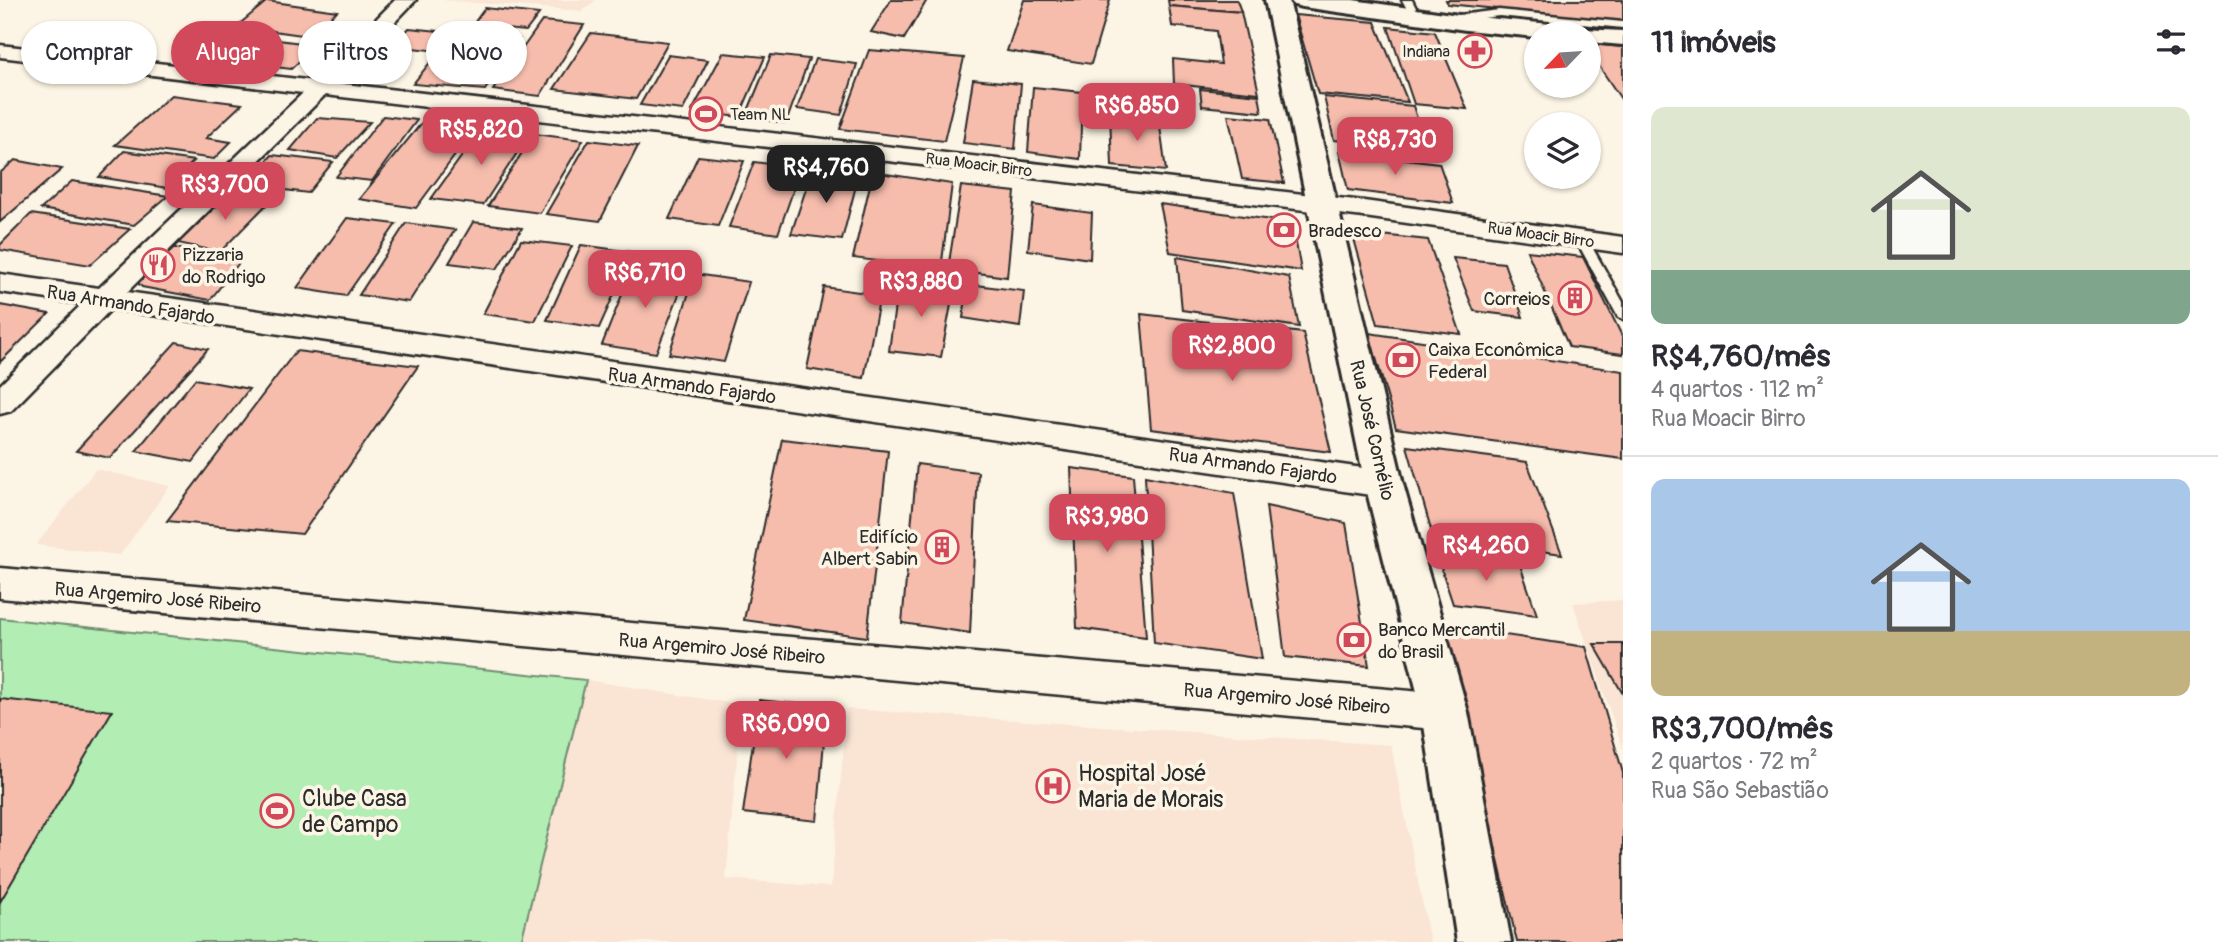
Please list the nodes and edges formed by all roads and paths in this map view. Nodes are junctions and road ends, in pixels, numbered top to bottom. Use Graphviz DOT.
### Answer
graph roads {
  1 [pos="406,0"];
  2 [pos="1276,0"];
  3 [pos="1302,0"];
  4 [pos="1411,8"];
  5 [pos="1443,20"];
  6 [pos="1623,25"];
  7 [pos="1524,28"];
  8 [pos="1601,36"];
  9 [pos="1623,38"];
  10 [pos="0,51"];
  11 [pos="323,88"];
  12 [pos="1321,204"];
  13 [pos="1581,240"];
  14 [pos="1623,245"];
  15 [pos="0,284"];
  16 [pos="101,300"];
  17 [pos="1623,314"];
  18 [pos="0,403"];
  19 [pos="1384,484"];
  20 [pos="0,583"];
  21 [pos="1445,712"];
  22 [pos="1484,942"];
  1 -- 11 [label="street"];
  2 -- 12 [label="main road, Rua José Cornélio"];
  3 -- 4 [label="main road"];
  4 -- 5 [label="main road"];
  5 -- 6 [label="lane"];
  5 -- 7 [label="main road"];
  8 -- 9 [label="main road"];
  10 -- 11 [label="street, Rua Moacir Birro"];
  11 -- 12 [label="street, Rua Moacir Birro"];
  11 -- 16 [label="street"];
  12 -- 13 [label="street, Rua Moacir Birro"];
  12 -- 19 [label="main road, Rua José Cornélio"];
  13 -- 14 [label="street, Rua Moacir Birro"];
  13 -- 17 [label="lane"];
  15 -- 16 [label="street, Rua Armando Fajardo"];
  16 -- 18 [label="street"];
  16 -- 19 [label="street, Rua Armando Fajardo"];
  19 -- 21 [label="main road, Rua José Cornélio"];
  20 -- 21 [label="street, Rua Argemiro José Ribeiro"];
  21 -- 22 [label="main road, Rua José Cornélio"];
}
